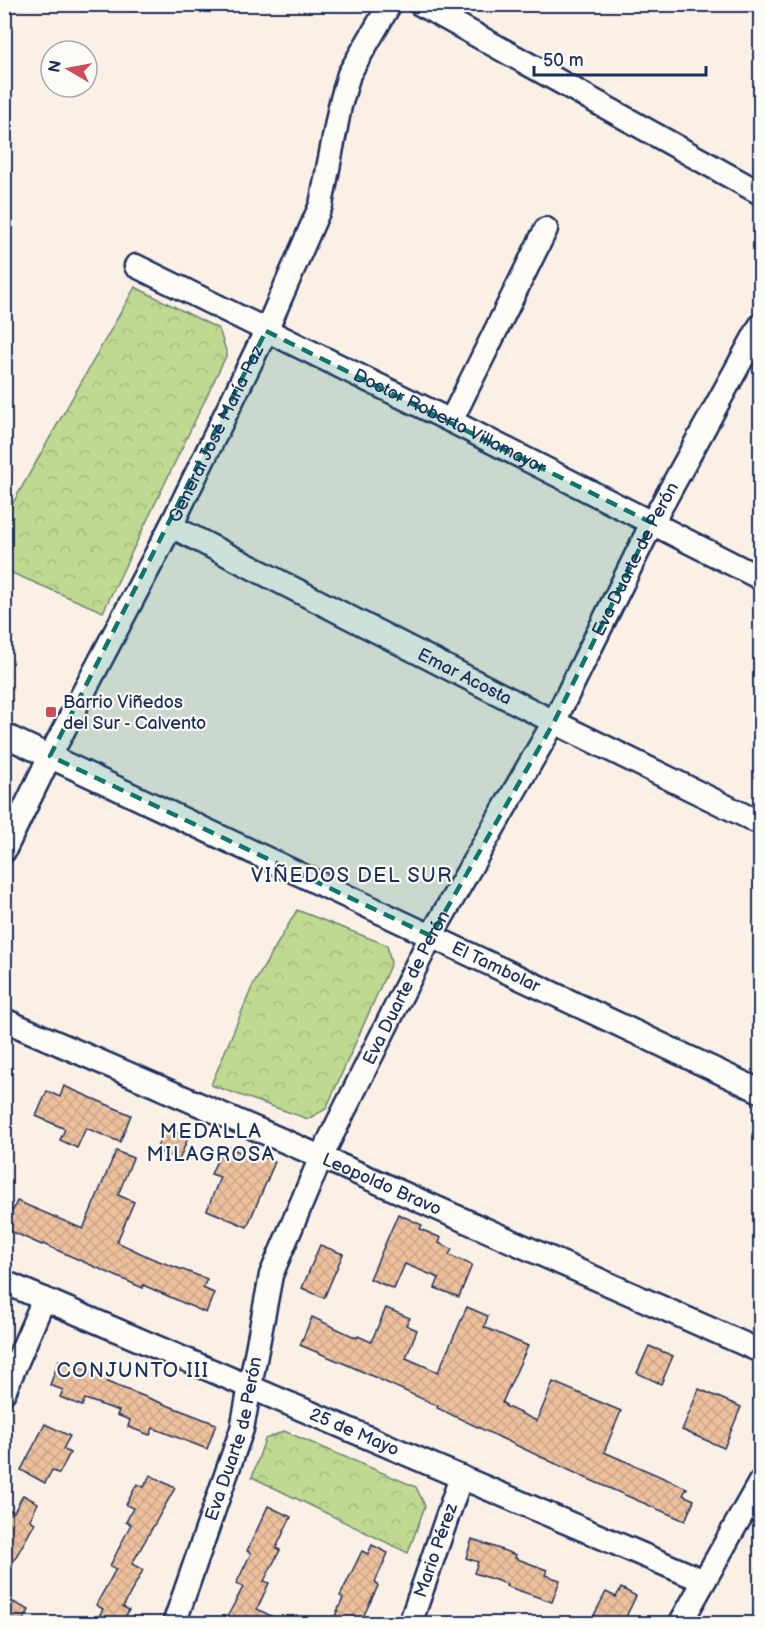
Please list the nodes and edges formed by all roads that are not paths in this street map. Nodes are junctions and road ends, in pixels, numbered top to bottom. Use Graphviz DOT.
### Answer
graph roads {
  1 [pos="390,4"];
  2 [pos="420,4"];
  3 [pos="760,193"];
  4 [pos="546,229"];
  5 [pos="136,266"];
  6 [pos="760,326"];
  7 [pos="266,331"];
  8 [pos="451,421"];
  9 [pos="652,524"];
  10 [pos="171,526"];
  11 [pos="760,578"];
  12 [pos="554,722"];
  13 [pos="4,735"];
  14 [pos="50,756"];
  15 [pos="760,823"];
  16 [pos="4,851"];
  17 [pos="431,936"];
  18 [pos="4,1020"];
  19 [pos="760,1091"];
  20 [pos="321,1157"];
  21 [pos="4,1282"];
  22 [pos="44,1299"];
  23 [pos="760,1351"];
  24 [pos="250,1387"];
  25 [pos="4,1392"];
  26 [pos="460,1477"];
  27 [pos="760,1482"];
  28 [pos="704,1581"];
  29 [pos="174,1623"];
  30 [pos="410,1623"];
  31 [pos="680,1623"];
  1 -- 7 [label="street, General José María Paz"];
  2 -- 3 [label="street"];
  4 -- 8 [label="street"];
  5 -- 7 [label="street, Doctor Roberto Villamayor"];
  6 -- 9 [label="street, Eva Duarte de Perón"];
  7 -- 8 [label="street, Doctor Roberto Villamayor"];
  7 -- 10 [label="street, General José María Paz"];
  8 -- 9 [label="street, Doctor Roberto Villamayor"];
  9 -- 11 [label="street, Doctor Roberto Villamayor"];
  9 -- 12 [label="street, Eva Duarte de Perón"];
  10 -- 12 [label="street, Emar Acosta"];
  10 -- 14 [label="street, General José María Paz"];
  12 -- 15 [label="street, Emar Acosta"];
  12 -- 17 [label="street, Eva Duarte de Perón"];
  13 -- 14 [label="street, El Tambolar"];
  14 -- 16 [label="street, General José María Paz"];
  14 -- 17 [label="street, El Tambolar"];
  17 -- 19 [label="street, El Tambolar"];
  17 -- 20 [label="street, Eva Duarte de Perón"];
  18 -- 20 [label="street, Leopoldo Bravo"];
  20 -- 23 [label="street, Leopoldo Bravo"];
  20 -- 24 [label="street, Eva Duarte de Perón"];
  21 -- 22 [label="street, 25 de Mayo"];
  22 -- 24 [label="street, 25 de Mayo"];
  22 -- 25 [label="street"];
  24 -- 26 [label="street, 25 de Mayo"];
  24 -- 29 [label="street, Eva Duarte de Perón"];
  26 -- 28 [label="street, 25 de Mayo"];
  26 -- 30 [label="street, Mario Pérez"];
  27 -- 28 [label="street"];
  28 -- 31 [label="street"];
}
